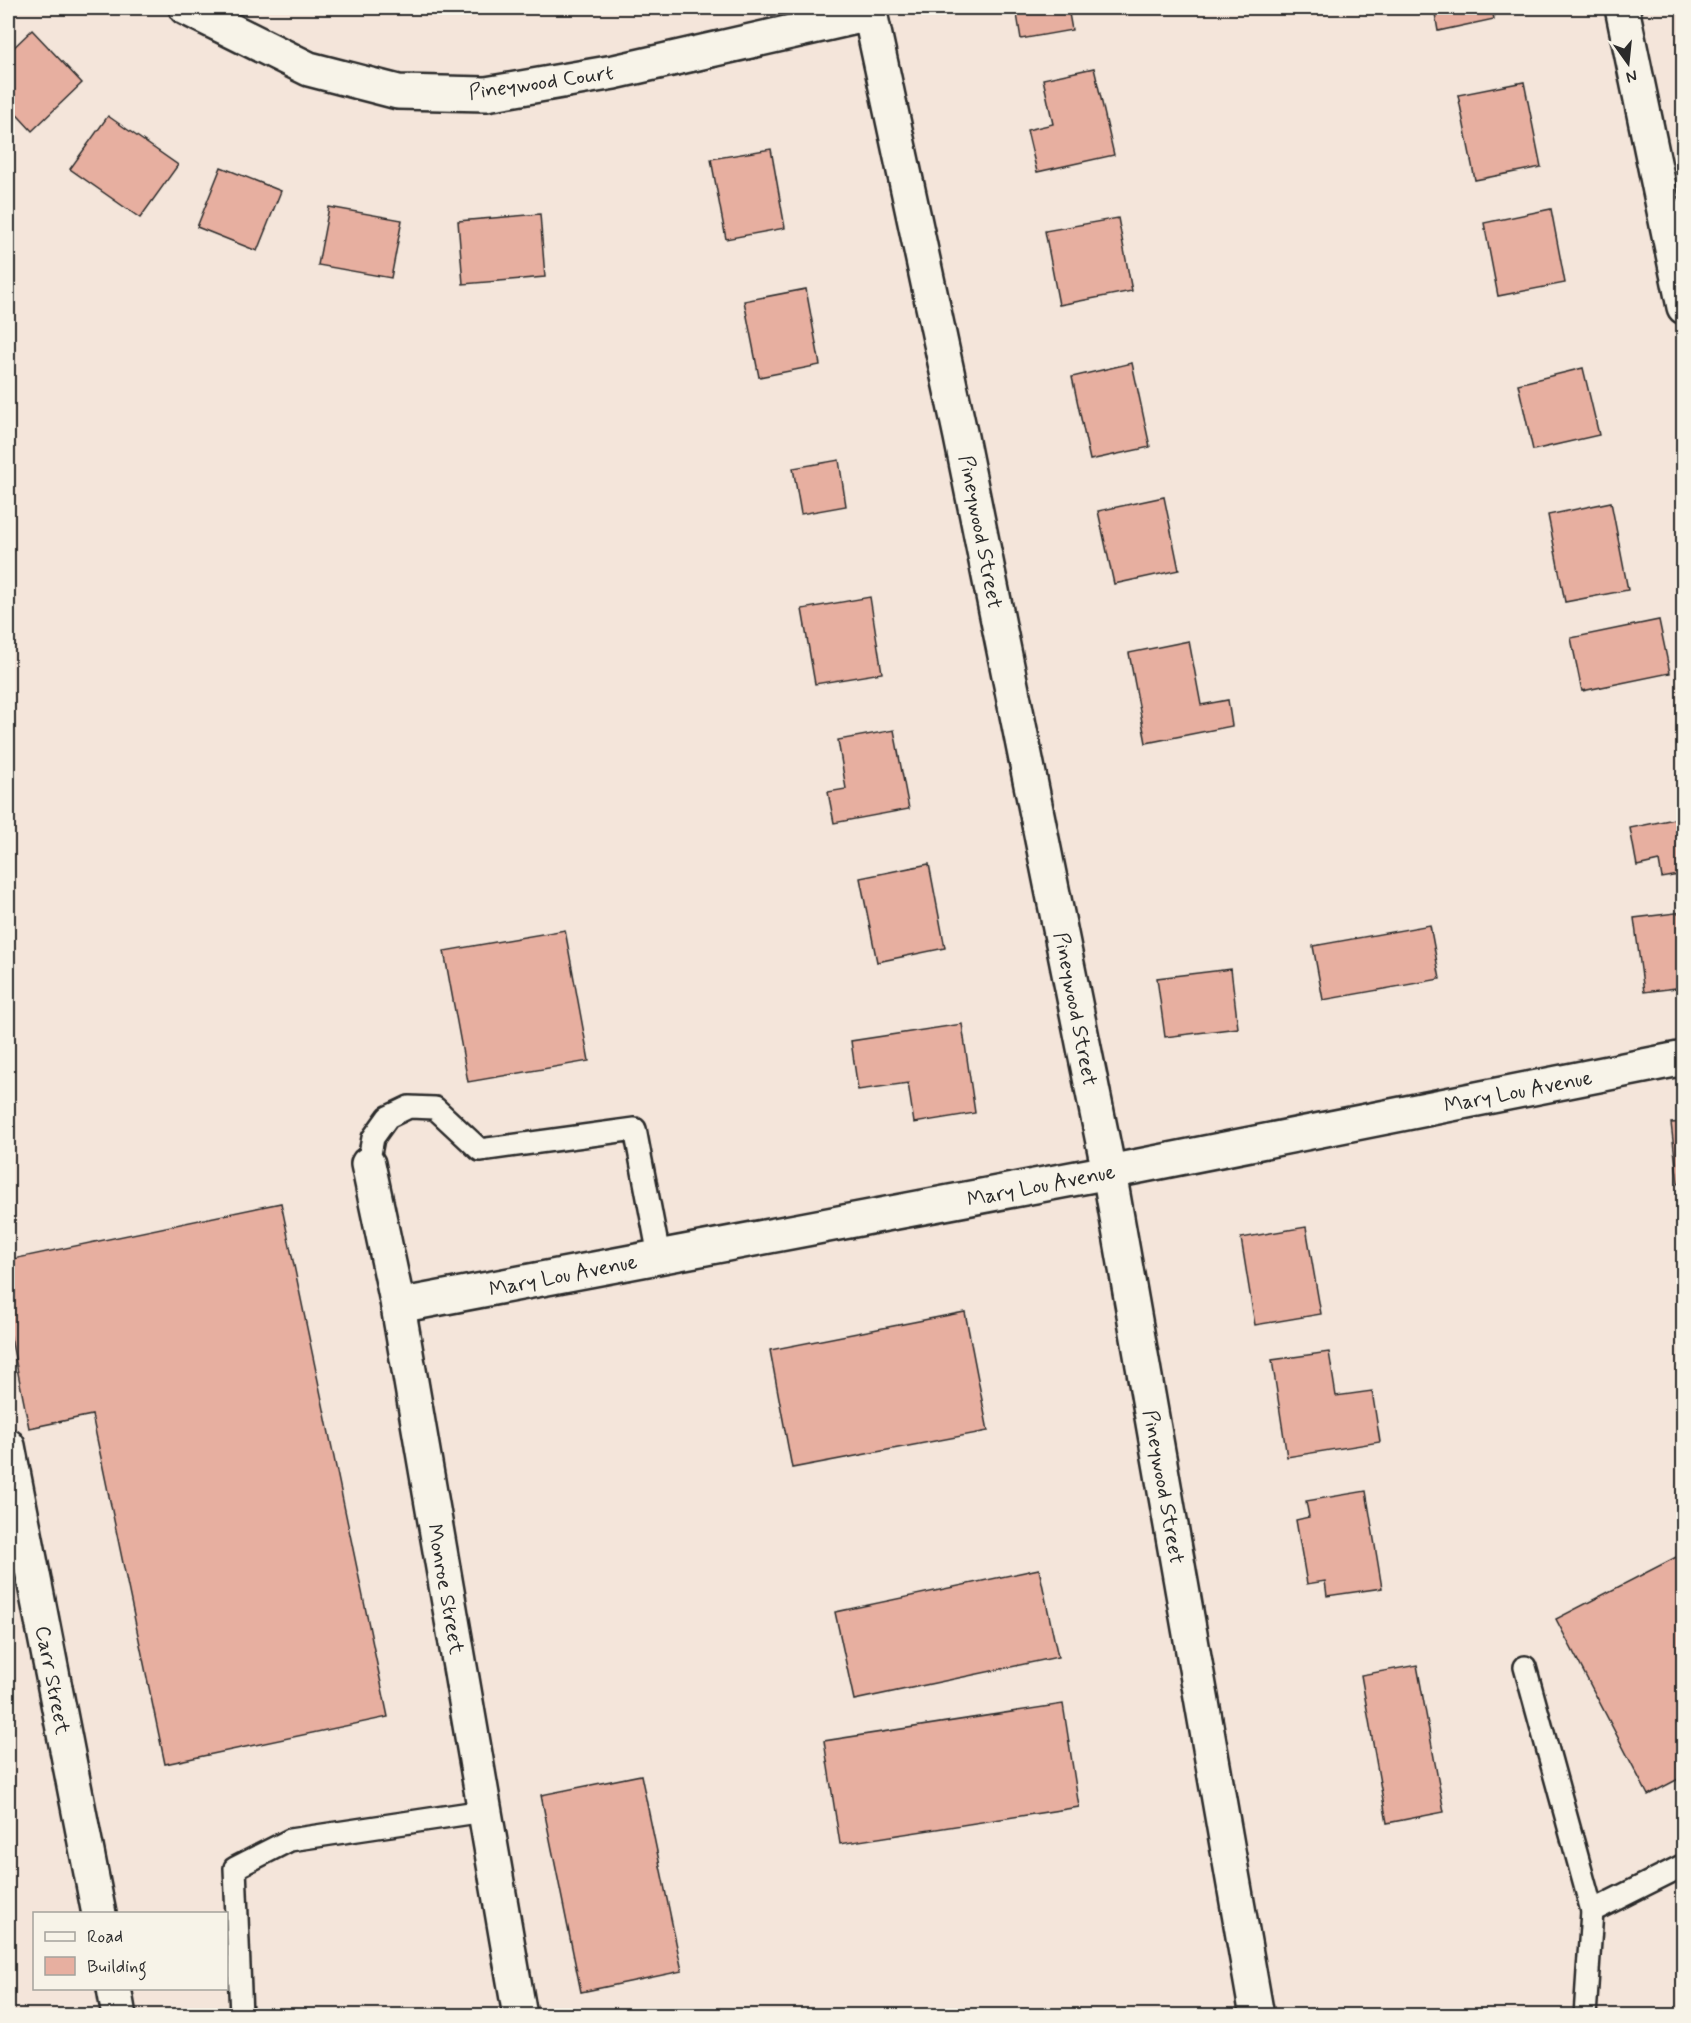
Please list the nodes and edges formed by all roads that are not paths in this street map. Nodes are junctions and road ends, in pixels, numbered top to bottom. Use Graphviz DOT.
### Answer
graph roads {
  1 [pos="186,8"];
  2 [pos="1622,8"];
  3 [pos="869,11"];
  4 [pos="1683,307"];
  5 [pos="1683,1058"];
  6 [pos="368,1164"];
  7 [pos="1109,1172"];
  8 [pos="659,1256"];
  9 [pos="398,1306"];
  10 [pos="8,1446"];
  11 [pos="1525,1667"];
  12 [pos="484,1811"];
  13 [pos="1683,1865"];
  14 [pos="1592,1911"];
  15 [pos="99,1912"];
  16 [pos="232,1946"];
  17 [pos="114,1990"];
  18 [pos="119,2016"];
  19 [pos="241,2016"];
  20 [pos="520,2016"];
  21 [pos="1257,2016"];
  22 [pos="1585,2016"];
  1 -- 3 [label="street, Pineywood Court"];
  2 -- 4 [label="street"];
  3 -- 7 [label="street, Pineywood Street"];
  5 -- 7 [label="street, Mary Lou Avenue"];
  6 -- 8 [label="lane"];
  6 -- 9 [label="street, Monroe Street"];
  7 -- 8 [label="street, Mary Lou Avenue"];
  7 -- 21 [label="street, Pineywood Street"];
  8 -- 9 [label="street, Mary Lou Avenue"];
  9 -- 12 [label="street, Monroe Street"];
  10 -- 15 [label="street, Carr Street"];
  11 -- 14 [label="lane"];
  12 -- 16 [label="lane"];
  12 -- 20 [label="street, Monroe Street"];
  13 -- 14 [label="lane"];
  14 -- 22 [label="lane"];
  16 -- 19 [label="lane"];
  17 -- 18 [label="street"];
}
